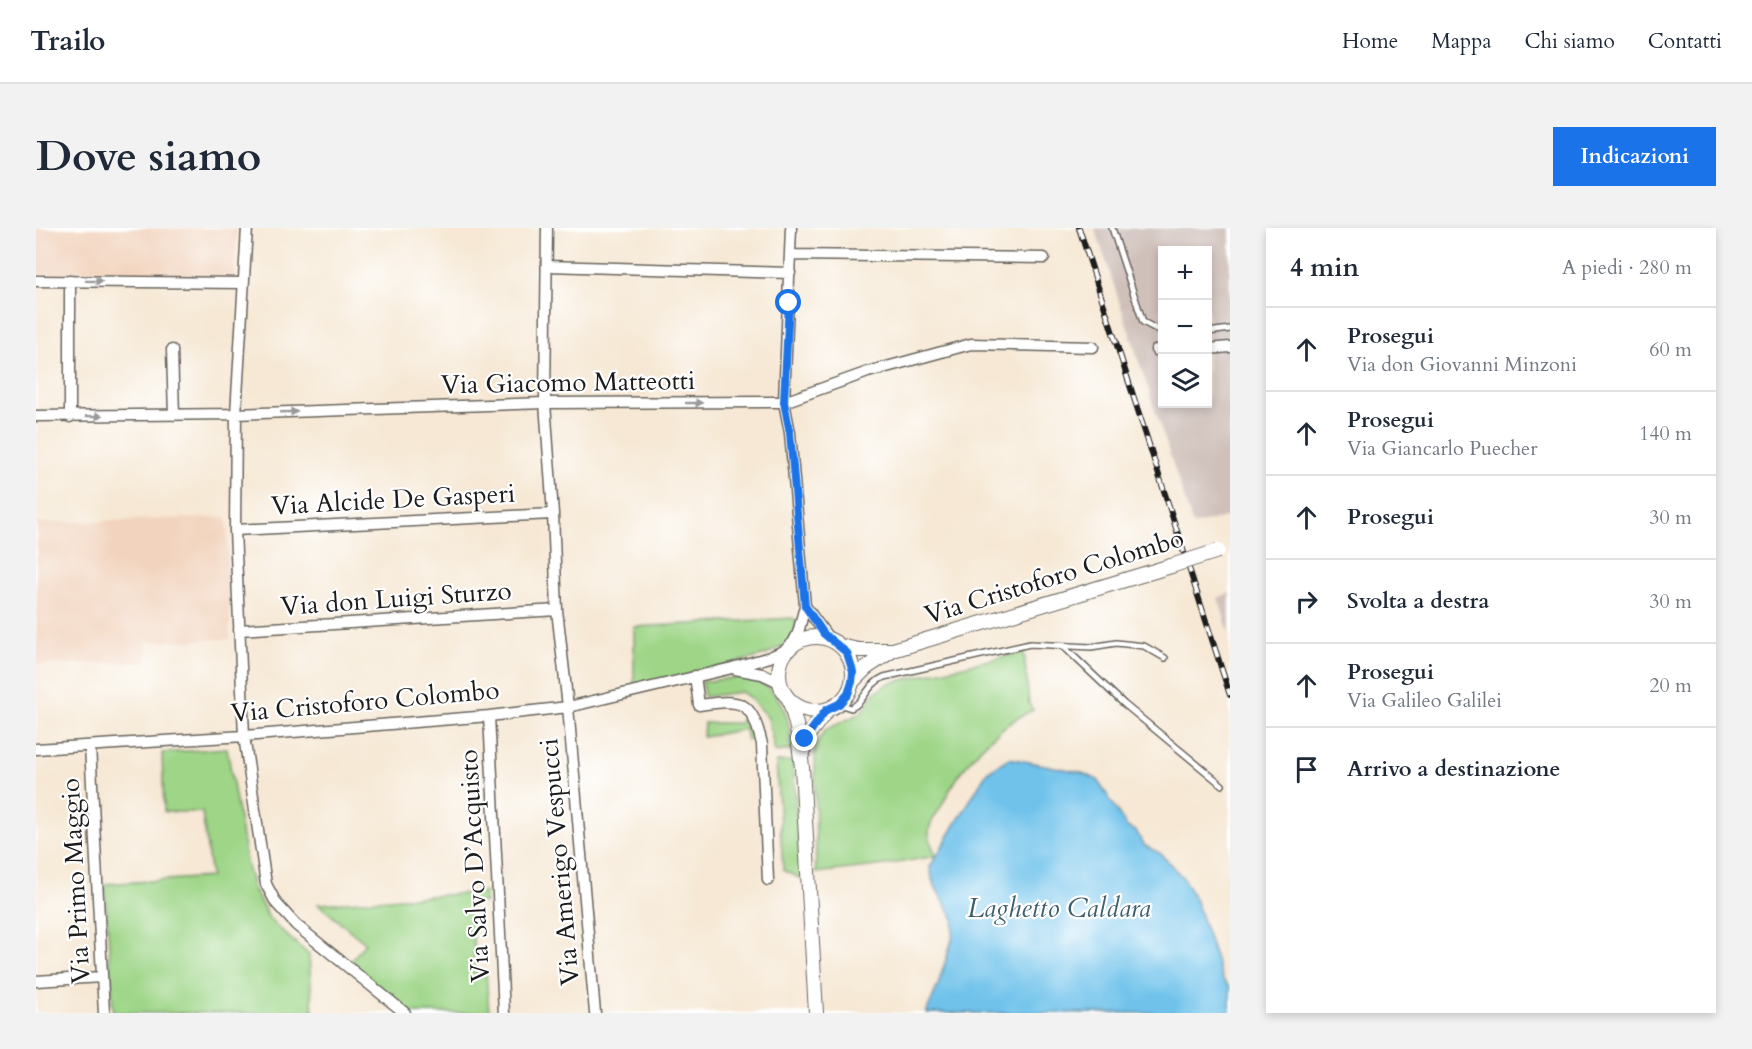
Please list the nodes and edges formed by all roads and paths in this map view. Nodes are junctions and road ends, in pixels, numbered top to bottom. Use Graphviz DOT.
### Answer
graph roads {
  1 [pos="247,228"];
  2 [pos="547,228"];
  3 [pos="791,228"];
  4 [pos="1112,228"];
  5 [pos="790,255"];
  6 [pos="1044,258"];
  7 [pos="547,266"];
  8 [pos="790,273"];
  9 [pos="36,281"];
  10 [pos="70,281"];
  11 [pos="243,283"];
  12 [pos="1230,329"];
  13 [pos="1158,330"];
  14 [pos="1212,331"];
  15 [pos="1092,347"];
  16 [pos="1230,347"];
  17 [pos="1212,349"];
  18 [pos="172,350"];
  19 [pos="784,402"];
  20 [pos="545,403"];
  21 [pos="236,414"];
  22 [pos="174,415"];
  23 [pos="36,416"];
  24 [pos="70,417"];
  25 [pos="553,514"];
  26 [pos="235,530"];
  27 [pos="1224,549"];
  28 [pos="805,606"];
  29 [pos="557,610"];
  30 [pos="239,630"];
  31 [pos="835,643"];
  32 [pos="1062,646"];
  33 [pos="790,647"];
  34 [pos="892,650"];
  35 [pos="1165,658"];
  36 [pos="732,668"];
  37 [pos="695,676"];
  38 [pos="779,682"];
  39 [pos="852,682"];
  40 [pos="790,702"];
  41 [pos="568,707"];
  42 [pos="833,707"];
  43 [pos="489,716"];
  44 [pos="244,736"];
  45 [pos="90,746"];
  46 [pos="36,749"];
  47 [pos="802,767"];
  48 [pos="1222,785"];
  49 [pos="768,880"];
  50 [pos="102,977"];
  51 [pos="36,981"];
  52 [pos="104,1013"];
  53 [pos="405,1013"];
  54 [pos="504,1013"];
  55 [pos="595,1013"];
  56 [pos="816,1013"];
  1 -- 11 [label="street"];
  2 -- 7 [label="street, Via Amerigo Vespucci"];
  3 -- 5 [label="street"];
  4 -- 13 [label="lane"];
  5 -- 6 [label="street"];
  5 -- 8 [label="street"];
  7 -- 8 [label="street"];
  7 -- 20 [label="street, Via Amerigo Vespucci"];
  8 -- 19 [label="street"];
  9 -- 10 [label="street"];
  10 -- 11 [label="street, one-way"];
  10 -- 24 [label="street"];
  11 -- 21 [label="street"];
  12 -- 14 [label="lane"];
  15 -- 19 [label="street, Via Giacomo Matteotti"];
  16 -- 17 [label="street"];
  18 -- 22 [label="street"];
  20 -- 19 [label="street, Via Giacomo Matteotti, one-way"];
  19 -- 28 [label="street"];
  21 -- 20 [label="street, Via Giacomo Matteotti, one-way"];
  20 -- 25 [label="street, Via Amerigo Vespucci"];
  21 -- 22 [label="street, Via Giacomo Matteotti"];
  21 -- 26 [label="street"];
  24 -- 22 [label="street, Via Giacomo Matteotti, one-way"];
  23 -- 24 [label="street, Via Giacomo Matteotti"];
  25 -- 26 [label="street, Via Alcide De Gasperi"];
  25 -- 29 [label="street, Via Amerigo Vespucci"];
  26 -- 30 [label="street"];
  27 -- 34 [label="street, Via Cristoforo Colombo, bridge"];
  28 -- 31 [label="street"];
  28 -- 33 [label="street"];
  29 -- 30 [label="street, Via don Luigi Sturzo"];
  29 -- 41 [label="street, Via Amerigo Vespucci"];
  30 -- 44 [label="street"];
  31 -- 33 [label="street"];
  31 -- 34 [label="street, Via Cristoforo Colombo"];
  31 -- 39 [label="street"];
  32 -- 35 [label="lane"];
  32 -- 42 [label="lane"];
  32 -- 48 [label="lane"];
  33 -- 36 [label="street, Via Cristoforo Colombo"];
  33 -- 38 [label="street"];
  34 -- 39 [label="street, Via Cristoforo Colombo"];
  36 -- 37 [label="street, Via Cristoforo Colombo"];
  36 -- 38 [label="street, Via Cristoforo Colombo"];
  37 -- 41 [label="street, Via Cristoforo Colombo"];
  37 -- 49 [label="street"];
  38 -- 40 [label="street"];
  39 -- 42 [label="street"];
  40 -- 42 [label="street"];
  40 -- 47 [label="street"];
  41 -- 43 [label="street, Via Cristoforo Colombo"];
  41 -- 55 [label="street, Via Amerigo Vespucci"];
  42 -- 47 [label="street"];
  43 -- 44 [label="street, Via Cristoforo Colombo"];
  43 -- 54 [label="street, Via Salvo D’Acquisto"];
  44 -- 45 [label="street, Via Cristoforo Colombo"];
  44 -- 53 [label="street"];
  45 -- 46 [label="street, Via Cristoforo Colombo"];
  45 -- 50 [label="street, Via Primo Maggio"];
  47 -- 56 [label="street"];
  50 -- 51 [label="street"];
  50 -- 52 [label="street, Via Primo Maggio"];
}
